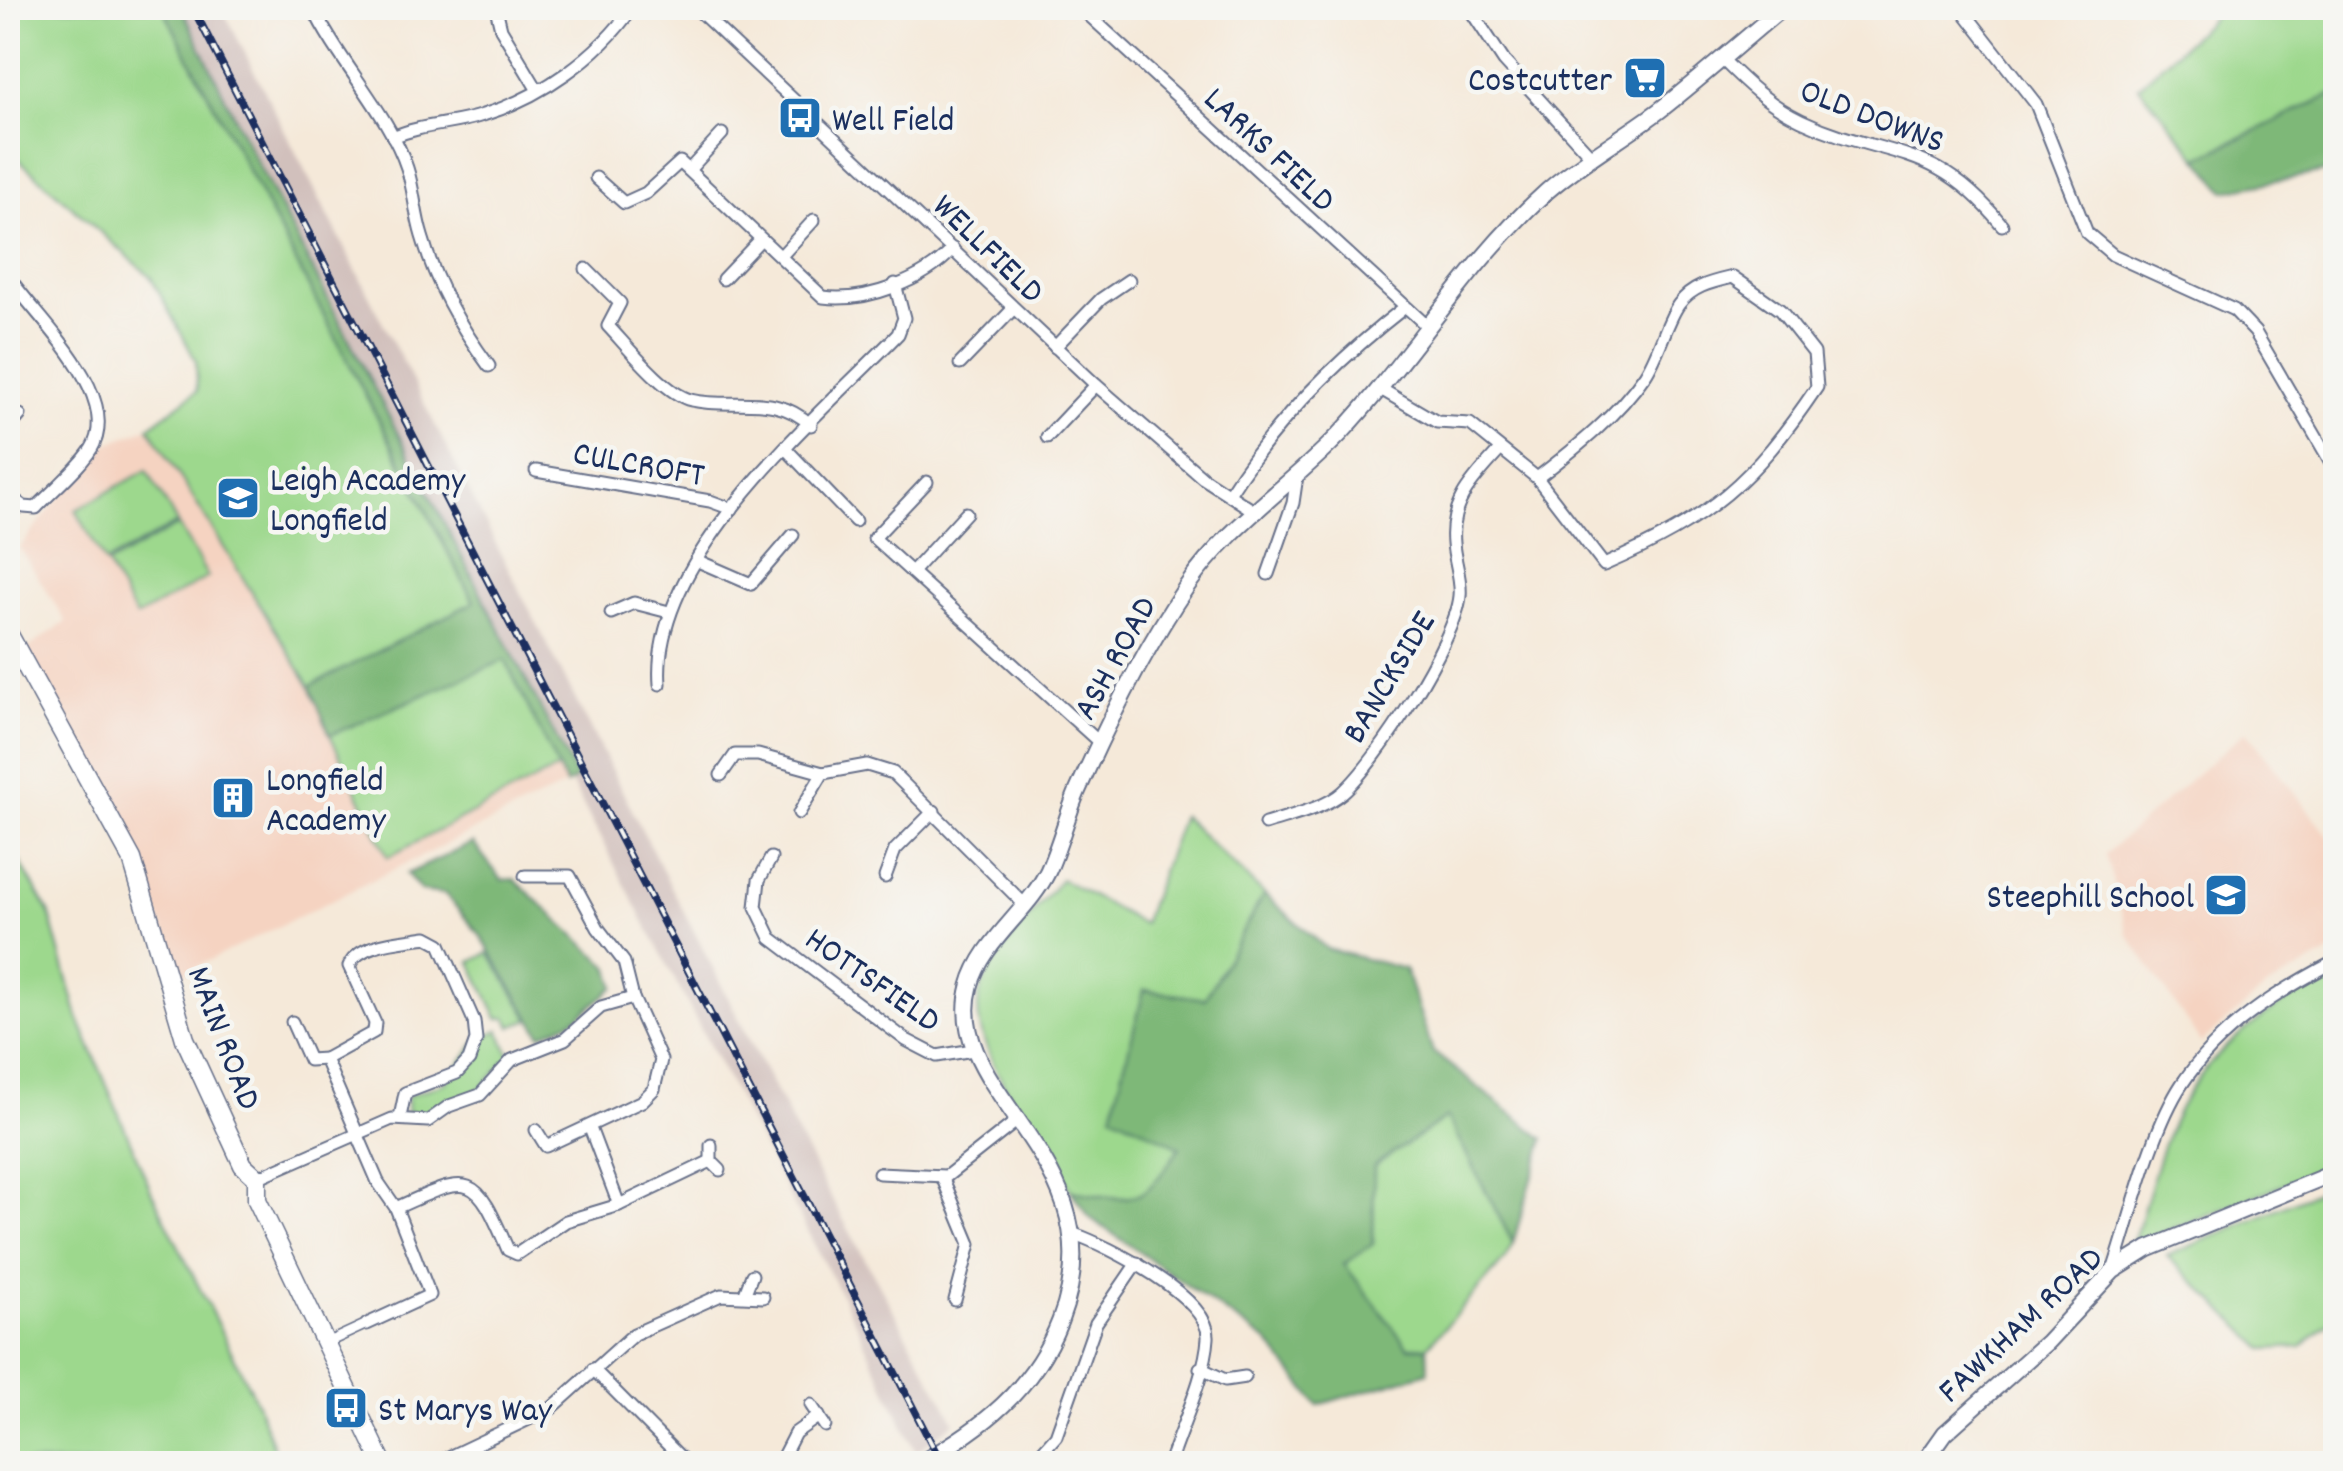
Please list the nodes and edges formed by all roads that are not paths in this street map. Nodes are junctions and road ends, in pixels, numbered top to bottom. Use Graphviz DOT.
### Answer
graph roads {
  1 [pos="313,8"];
  2 [pos="496,8"];
  3 [pos="632,8"];
  4 [pos="696,8"];
  5 [pos="1081,8"];
  6 [pos="1469,8"];
  7 [pos="1782,8"];
  8 [pos="1961,8"];
  9 [pos="1722,59"];
  10 [pos="537,89"];
  11 [pos="722,134"];
  12 [pos="393,137"];
  13 [pos="1591,156"];
  14 [pos="689,170"];
  15 [pos="596,178"];
  16 [pos="814,220"];
  17 [pos="2002,224"];
  18 [pos="762,238"];
  19 [pos="954,249"];
  20 [pos="781,256"];
  21 [pos="586,269"];
  22 [pos="8,276"];
  23 [pos="723,279"];
  24 [pos="1129,280"];
  25 [pos="895,284"];
  26 [pos="1404,307"];
  27 [pos="1013,309"];
  28 [pos="1426,326"];
  29 [pos="1055,347"];
  30 [pos="960,364"];
  31 [pos="489,366"];
  32 [pos="1096,385"];
  33 [pos="1379,388"];
  34 [pos="20,416"];
  35 [pos="811,425"];
  36 [pos="8,429"];
  37 [pos="1047,438"];
  38 [pos="787,450"];
  39 [pos="1499,451"];
  40 [pos="536,471"];
  41 [pos="2336,471"];
  42 [pos="1297,476"];
  43 [pos="1537,478"];
  44 [pos="927,482"];
  45 [pos="1229,494"];
  46 [pos="8,495"];
  47 [pos="732,510"];
  48 [pos="1257,512"];
  49 [pos="966,513"];
  50 [pos="854,521"];
  51 [pos="793,535"];
  52 [pos="698,561"];
  53 [pos="912,572"];
  54 [pos="1268,574"];
  55 [pos="669,612"];
  56 [pos="611,613"];
  57 [pos="8,633"];
  58 [pos="660,684"];
  59 [pos="1100,743"];
  60 [pos="823,772"];
  61 [pos="721,774"];
  62 [pos="934,811"];
  63 [pos="799,812"];
  64 [pos="1265,824"];
  65 [pos="770,858"];
  66 [pos="525,876"];
  67 [pos="885,877"];
  68 [pos="1024,904"];
  69 [pos="2336,961"];
  70 [pos="633,998"];
  71 [pos="292,1022"];
  72 [pos="973,1050"];
  73 [pos="325,1058"];
  74 [pos="400,1117"];
  75 [pos="1019,1118"];
  76 [pos="590,1128"];
  77 [pos="536,1130"];
  78 [pos="359,1133"];
  79 [pos="711,1145"];
  80 [pos="2336,1172"];
  81 [pos="879,1173"];
  82 [pos="944,1176"];
  83 [pos="257,1178"];
  84 [pos="619,1205"];
  85 [pos="396,1208"];
  86 [pos="1074,1234"];
  87 [pos="1137,1263"];
  88 [pos="2112,1271"];
  89 [pos="752,1275"];
  90 [pos="945,1282"];
  91 [pos="745,1294"];
  92 [pos="763,1298"];
  93 [pos="367,1324"];
  94 [pos="326,1342"];
  95 [pos="1200,1368"];
  96 [pos="593,1369"];
  97 [pos="1245,1377"];
  98 [pos="818,1416"];
  99 [pos="383,1464"];
  100 [pos="434,1464"];
  101 [pos="687,1464"];
  102 [pos="779,1464"];
  103 [pos="919,1464"];
  104 [pos="1031,1464"];
  105 [pos="1168,1464"];
  106 [pos="1923,1464"];
  1 -- 12 [label="street"];
  2 -- 10 [label="street"];
  3 -- 10 [label="street"];
  4 -- 19 [label="street, WELLFIELD"];
  5 -- 26 [label="street, LARKS FIELD"];
  6 -- 13 [label="street"];
  7 -- 9 [label="street, ASH ROAD"];
  8 -- 41 [label="street"];
  9 -- 13 [label="street, ASH ROAD"];
  9 -- 17 [label="street, OLD DOWNS"];
  10 -- 12 [label="street"];
  11 -- 14 [label="street"];
  12 -- 31 [label="street"];
  13 -- 28 [label="street, ASH ROAD"];
  14 -- 15 [label="street"];
  14 -- 18 [label="street"];
  16 -- 20 [label="street"];
  18 -- 20 [label="street"];
  18 -- 23 [label="street"];
  19 -- 25 [label="street"];
  19 -- 27 [label="street, WELLFIELD"];
  20 -- 25 [label="street"];
  21 -- 35 [label="street"];
  22 -- 46 [label="street"];
  24 -- 29 [label="street"];
  25 -- 35 [label="street"];
  26 -- 28 [label="street, LARKS FIELD"];
  26 -- 45 [label="street"];
  27 -- 29 [label="street, WELLFIELD"];
  27 -- 30 [label="street"];
  28 -- 33 [label="street, ASH ROAD"];
  29 -- 32 [label="street, WELLFIELD"];
  32 -- 37 [label="street"];
  32 -- 45 [label="street, WELLFIELD"];
  33 -- 39 [label="street"];
  33 -- 42 [label="street, ASH ROAD"];
  34 -- 36 [label="street"];
  35 -- 38 [label="street"];
  38 -- 47 [label="street"];
  38 -- 50 [label="street"];
  39 -- 43 [label="street"];
  39 -- 64 [label="street, BANCKSIDE"];
  40 -- 47 [label="street, CULCROFT"];
  42 -- 48 [label="street, ASH ROAD"];
  42 -- 54 [label="street"];
  43 -- 43 [label="street"];
  44 -- 53 [label="street"];
  45 -- 48 [label="street, WELLFIELD"];
  47 -- 52 [label="street"];
  48 -- 59 [label="street, ASH ROAD"];
  49 -- 53 [label="street"];
  51 -- 52 [label="street"];
  52 -- 55 [label="street"];
  53 -- 59 [label="street"];
  55 -- 56 [label="street"];
  55 -- 58 [label="street"];
  57 -- 83 [label="main road, MAIN ROAD"];
  59 -- 68 [label="street, ASH ROAD"];
  60 -- 61 [label="street"];
  60 -- 62 [label="street"];
  60 -- 63 [label="street"];
  62 -- 67 [label="street"];
  62 -- 68 [label="street"];
  65 -- 72 [label="street, HOTTSFIELD"];
  66 -- 70 [label="street"];
  68 -- 72 [label="street, ASH ROAD"];
  69 -- 88 [label="street"];
  70 -- 74 [label="street"];
  70 -- 76 [label="street"];
  71 -- 73 [label="street"];
  72 -- 75 [label="street, ASH ROAD"];
  73 -- 74 [label="street"];
  73 -- 78 [label="street"];
  74 -- 78 [label="street"];
  75 -- 82 [label="street"];
  75 -- 86 [label="street, ASH ROAD"];
  76 -- 77 [label="street"];
  76 -- 84 [label="street"];
  78 -- 83 [label="street"];
  78 -- 85 [label="street"];
  79 -- 84 [label="street"];
  80 -- 88 [label="street, FAWKHAM ROAD"];
  81 -- 82 [label="street"];
  82 -- 90 [label="street"];
  83 -- 94 [label="main road, MAIN ROAD"];
  84 -- 85 [label="street"];
  85 -- 93 [label="street"];
  86 -- 87 [label="street"];
  86 -- 103 [label="street, ASH ROAD"];
  87 -- 95 [label="street"];
  87 -- 104 [label="street"];
  88 -- 106 [label="street, FAWKHAM ROAD"];
  89 -- 91 [label="street"];
  91 -- 92 [label="street"];
  91 -- 96 [label="street"];
  93 -- 94 [label="street"];
  94 -- 99 [label="main road, MAIN ROAD"];
  95 -- 97 [label="street"];
  95 -- 105 [label="street"];
  96 -- 100 [label="street"];
  96 -- 101 [label="street"];
  98 -- 102 [label="street"];
}
